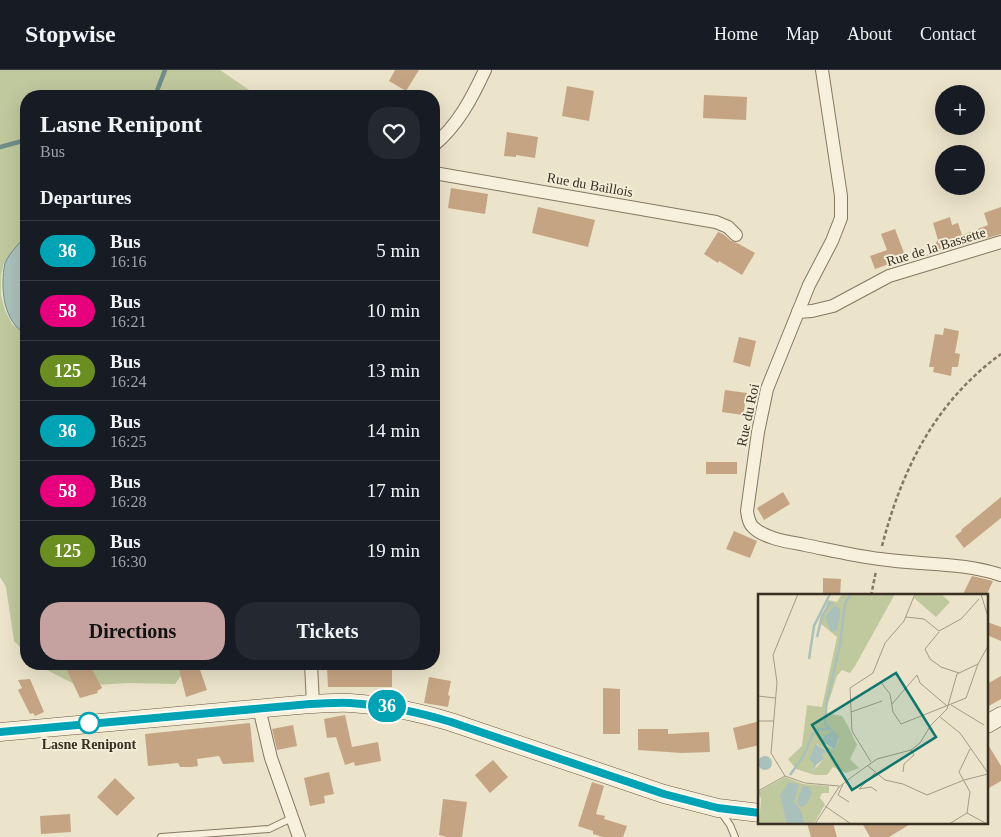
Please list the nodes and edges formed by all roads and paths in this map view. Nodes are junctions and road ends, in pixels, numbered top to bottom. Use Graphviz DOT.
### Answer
graph roads {
  1 [pos="484,70"];
  2 [pos="822,70"];
  3 [pos="440,141"];
  4 [pos="440,174"];
  5 [pos="736,235"];
  6 [pos="1001,242"];
  7 [pos="798,312"];
  8 [pos="1001,354"];
  9 [pos="878,559"];
  10 [pos="1001,574"];
  11 [pos="871,594"];
  12 [pos="311,670"];
  13 [pos="313,704"];
  14 [pos="259,708"];
  15 [pos="1001,716"];
  16 [pos="988,723"];
  17 [pos="0,732"];
  18 [pos="718,808"];
  19 [pos="758,813"];
  20 [pos="292,818"];
  21 [pos="161,837"];
  22 [pos="299,837"];
  23 [pos="735,837"];
  1 -- 3 [label="street"];
  2 -- 7 [label="street, Rue du Roi"];
  4 -- 5 [label="street, Rue du Baillois"];
  6 -- 7 [label="street, Rue de la Bassette"];
  7 -- 9 [label="street, Rue du Roi"];
  8 -- 9 [label="path"];
  9 -- 10 [label="street, Rue du Roi"];
  9 -- 11 [label="path"];
  12 -- 13 [label="street"];
  13 -- 14 [label="street"];
  13 -- 18 [label="street"];
  14 -- 17 [label="street"];
  14 -- 20 [label="street"];
  15 -- 16 [label="street"];
  18 -- 19 [label="street"];
  18 -- 23 [label="lane"];
  20 -- 21 [label="lane"];
  20 -- 22 [label="street"];
}
